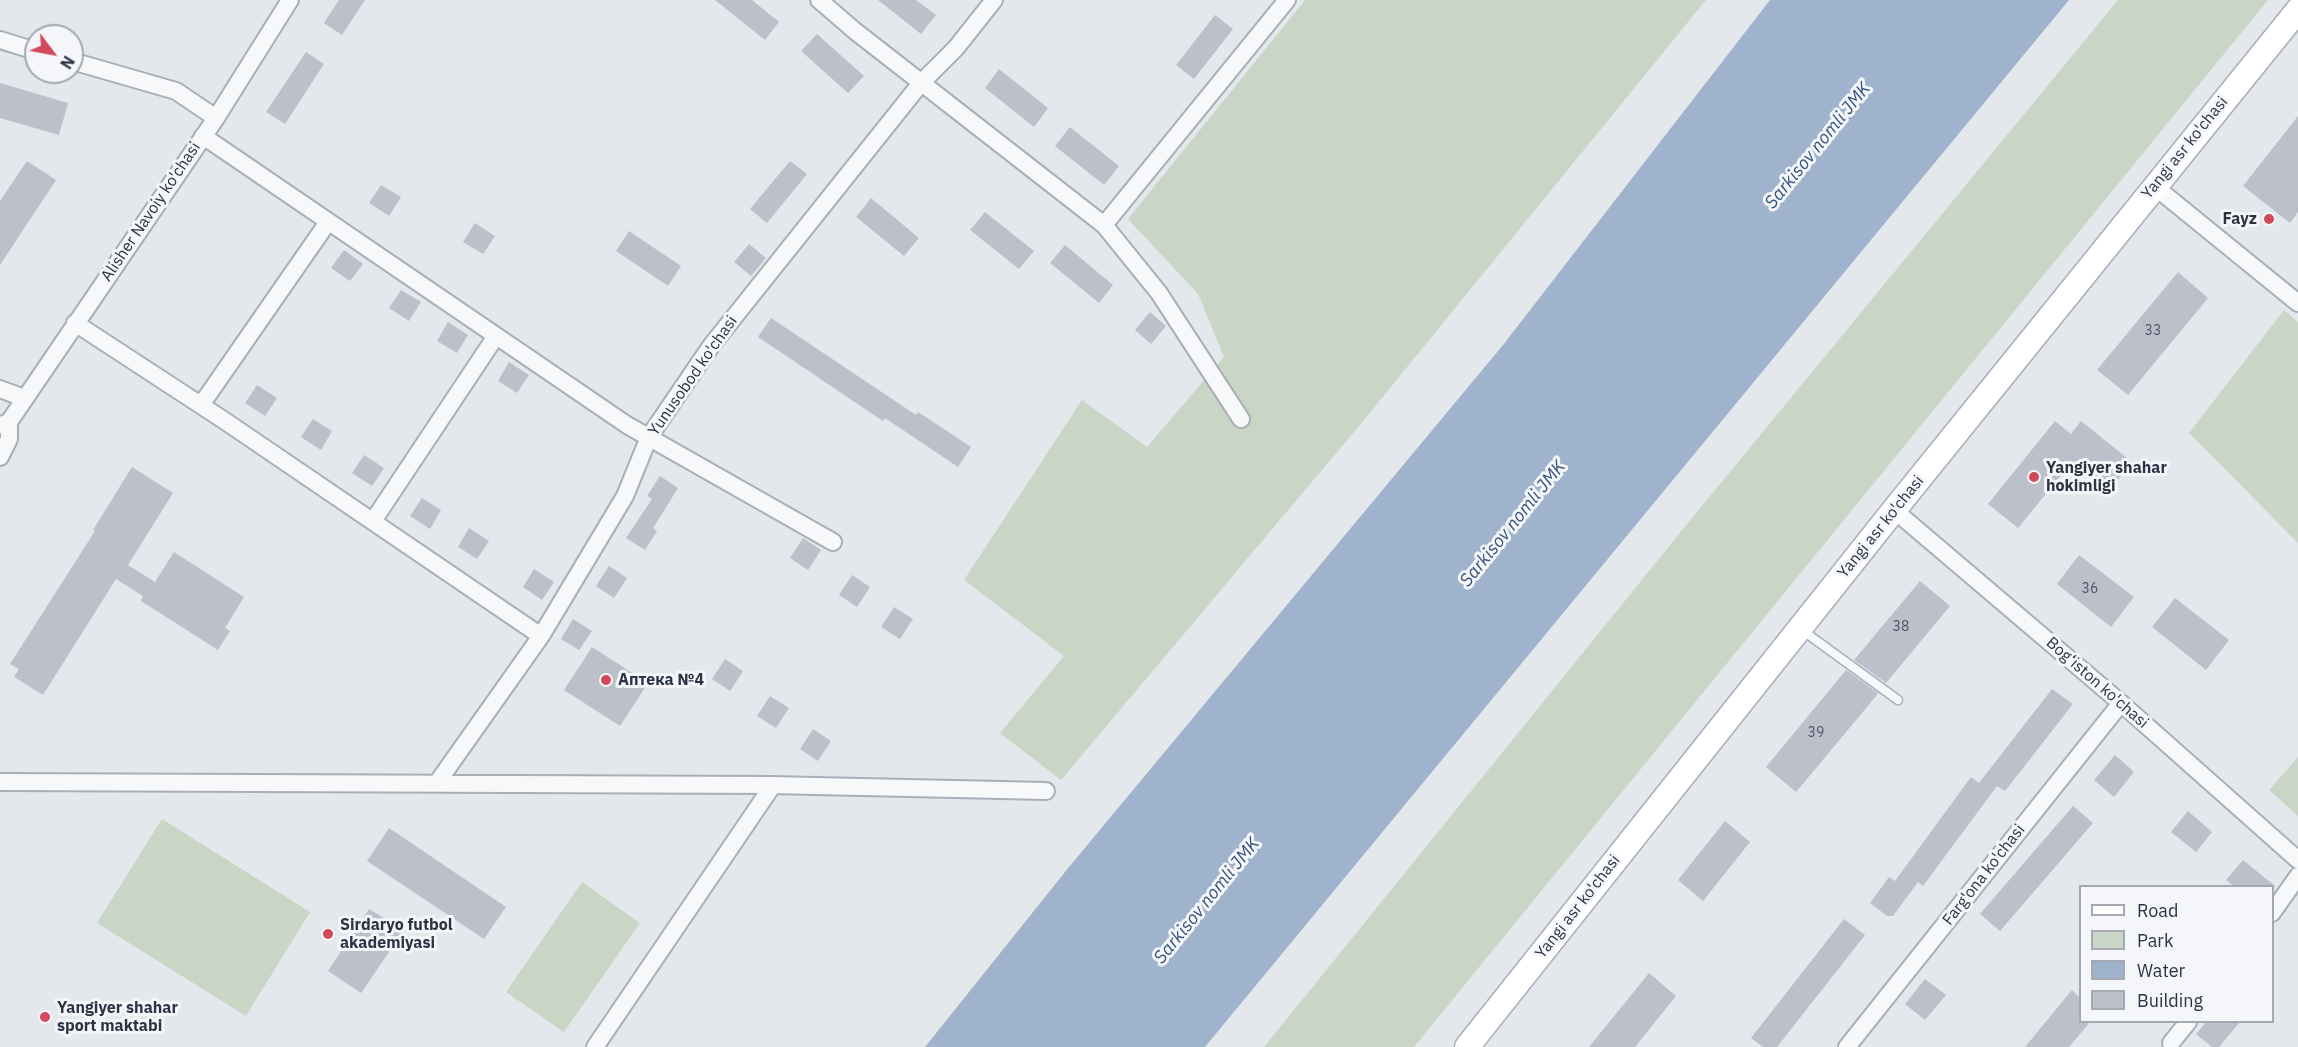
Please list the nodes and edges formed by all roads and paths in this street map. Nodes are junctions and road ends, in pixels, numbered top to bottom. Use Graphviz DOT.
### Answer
graph roads {
  1 [pos="290,0"];
  2 [pos="819,0"];
  3 [pos="994,0"];
  4 [pos="1287,0"];
  5 [pos="2298,9"];
  6 [pos="0,40"];
  7 [pos="24,47"];
  8 [pos="84,64"];
  9 [pos="921,83"];
  10 [pos="216,118"];
  11 [pos="203,136"];
  12 [pos="2154,186"];
  13 [pos="328,222"];
  14 [pos="1104,225"];
  15 [pos="2298,303"];
  16 [pos="75,323"];
  17 [pos="496,336"];
  18 [pos="0,389"];
  19 [pos="24,398"];
  20 [pos="201,405"];
  21 [pos="1241,419"];
  22 [pos="5,424"];
  23 [pos="650,437"];
  24 [pos="0,457"];
  25 [pos="1894,510"];
  26 [pos="373,521"];
  27 [pos="833,542"];
  28 [pos="1800,628"];
  29 [pos="541,636"];
  30 [pos="1898,700"];
  31 [pos="2121,703"];
  32 [pos="0,782"];
  33 [pos="437,783"];
  34 [pos="773,785"];
  35 [pos="1046,791"];
  36 [pos="2298,860"];
  37 [pos="2298,876"];
  38 [pos="2274,910"];
  39 [pos="2187,1023"];
  40 [pos="2171,1043"];
  41 [pos="595,1047"];
  42 [pos="1467,1047"];
  43 [pos="1847,1047"];
  1 -- 10 [label="street, Alisher Navoiy ko'chasi"];
  2 -- 9 [label="street"];
  3 -- 9 [label="street, Yunusobod ko'chasi"];
  4 -- 14 [label="street"];
  5 -- 12 [label="street, Yangi asr ko'chasi"];
  6 -- 7 [label="street"];
  8 -- 10 [label="street"];
  9 -- 14 [label="street"];
  9 -- 23 [label="street, Yunusobod ko'chasi"];
  10 -- 11 [label="street, Alisher Navoiy ko'chasi"];
  11 -- 13 [label="street"];
  11 -- 16 [label="street, Alisher Navoiy ko'chasi"];
  12 -- 15 [label="street"];
  12 -- 25 [label="street, Yangi asr ko'chasi"];
  13 -- 17 [label="street"];
  13 -- 20 [label="street"];
  14 -- 21 [label="street"];
  16 -- 19 [label="street, Alisher Navoiy ko'chasi"];
  16 -- 20 [label="street"];
  17 -- 23 [label="street"];
  17 -- 26 [label="street"];
  18 -- 19 [label="street"];
  19 -- 22 [label="street, Alisher Navoiy ko'chasi"];
  20 -- 26 [label="street"];
  22 -- 24 [label="street, Alisher Navoiy ko'chasi"];
  23 -- 27 [label="street"];
  23 -- 29 [label="street, Yunusobod ko'chasi"];
  25 -- 28 [label="street, Yangi asr ko'chasi"];
  25 -- 31 [label="street, Bog‘iston ko'chasi"];
  26 -- 29 [label="street"];
  28 -- 30 [label="lane"];
  28 -- 42 [label="street, Yangi asr ko'chasi"];
  29 -- 33 [label="street, Yunusobod ko'chasi"];
  31 -- 36 [label="street, Bog‘iston ko'chasi"];
  31 -- 43 [label="street, Farg'ona ko'chasi"];
  32 -- 33 [label="street"];
  33 -- 34 [label="street"];
  34 -- 35 [label="street"];
  34 -- 41 [label="street"];
  37 -- 38 [label="street"];
  39 -- 40 [label="street"];
}
